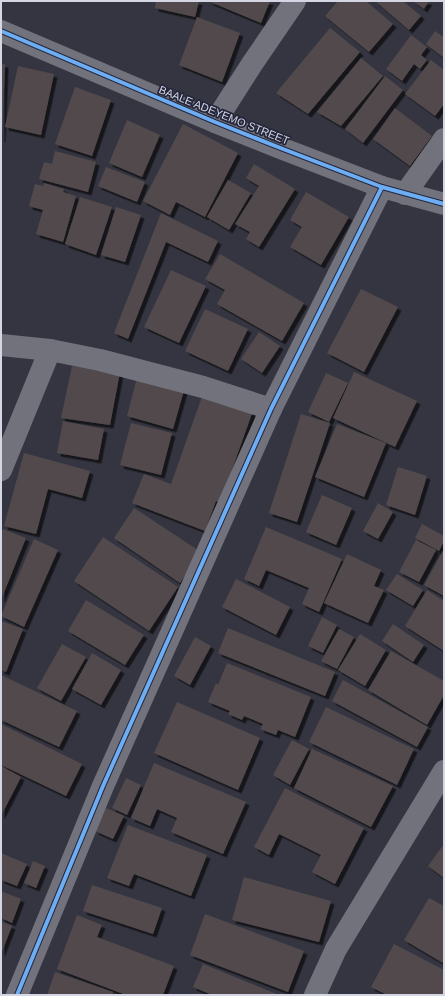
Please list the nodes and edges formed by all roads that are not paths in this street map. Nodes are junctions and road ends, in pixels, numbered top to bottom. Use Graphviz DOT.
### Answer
graph roads {
  1 [pos="296,1"];
  2 [pos="1,31"];
  3 [pos="215,122"];
  4 [pos="444,139"];
  5 [pos="382,187"];
  6 [pos="405,194"];
  7 [pos="444,204"];
  8 [pos="1,345"];
  9 [pos="50,350"];
  10 [pos="271,409"];
  11 [pos="1,470"];
  12 [pos="444,771"];
  13 [pos="17,995"];
  14 [pos="315,995"];
  1 -- 3 [label="street"];
  2 -- 3 [label="street, BAALE ADEYEMO STREET"];
  3 -- 5 [label="street, BAALE ADEYEMO STREET"];
  4 -- 6 [label="street"];
  5 -- 6 [label="street, BAALE ADEYEMO STREET"];
  5 -- 10 [label="street"];
  6 -- 7 [label="street, BAALE ADEYEMO STREET"];
  8 -- 9 [label="street"];
  9 -- 10 [label="street"];
  9 -- 11 [label="street"];
  10 -- 13 [label="street"];
  12 -- 14 [label="street"];
}
